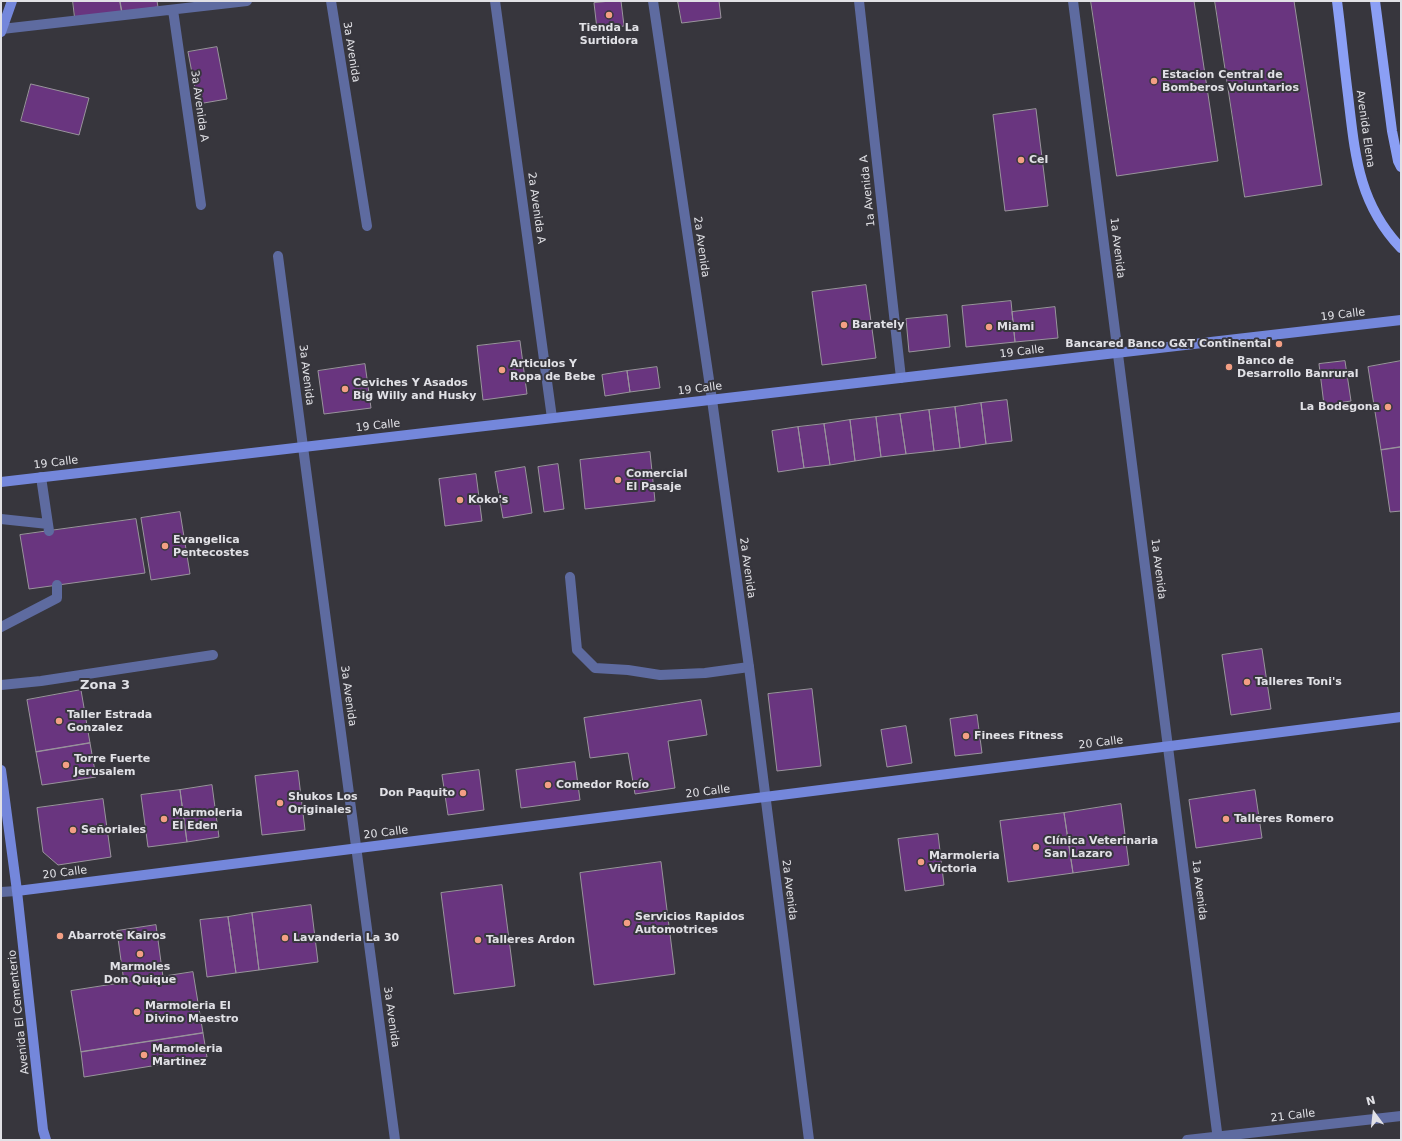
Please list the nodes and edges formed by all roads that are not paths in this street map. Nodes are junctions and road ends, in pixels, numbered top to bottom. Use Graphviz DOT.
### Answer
graph roads {
  1 [pos="12,1"];
  2 [pos="247,1"];
  3 [pos="331,1"];
  4 [pos="495,1"];
  5 [pos="653,1"];
  6 [pos="859,1"];
  7 [pos="1073,1"];
  8 [pos="1337,1"];
  9 [pos="1376,1"];
  10 [pos="173,10"];
  11 [pos="2,30"];
  12 [pos="1401,167"];
  13 [pos="201,205"];
  14 [pos="367,226"];
  15 [pos="1401,248"];
  16 [pos="278,256"];
  17 [pos="1401,320"];
  18 [pos="1118,353"];
  19 [pos="901,378"];
  20 [pos="712,400"];
  21 [pos="552,418"];
  22 [pos="303,447"];
  23 [pos="41,477"];
  24 [pos="1,482"];
  25 [pos="1,519"];
  26 [pos="570,577"];
  27 [pos="58,585"];
  28 [pos="1,627"];
  29 [pos="213,655"];
  30 [pos="749,667"];
  31 [pos="1,685"];
  32 [pos="1401,717"];
  33 [pos="1168,746"];
  34 [pos="1,770"];
  35 [pos="765,797"];
  36 [pos="356,848"];
  37 [pos="17,891"];
  38 [pos="1,892"];
  39 [pos="1401,1116"];
  40 [pos="44,1137"];
  41 [pos="1218,1138"];
  42 [pos="395,1140"];
  43 [pos="808,1140"];
  44 [pos="1187,1140"];
  1 -- 11 [label="main road"];
  2 -- 10 [label="street"];
  3 -- 14 [label="street, 3a Avenida"];
  4 -- 21 [label="street, 2a Avenida A"];
  5 -- 20 [label="street, 2a Avenida"];
  6 -- 19 [label="street, 1a Avenida A"];
  7 -- 18 [label="street, 1a Avenida"];
  8 -- 15 [label="main road, Avenida Elena"];
  9 -- 12 [label="main road"];
  10 -- 11 [label="street"];
  10 -- 13 [label="street, 3a Avenida A"];
  16 -- 22 [label="street, 3a Avenida"];
  17 -- 18 [label="main road, 19 Calle"];
  18 -- 19 [label="main road, 19 Calle"];
  18 -- 33 [label="street, 1a Avenida"];
  19 -- 20 [label="main road, 19 Calle"];
  20 -- 21 [label="main road, 19 Calle"];
  20 -- 30 [label="street, 2a Avenida"];
  21 -- 22 [label="main road, 19 Calle"];
  22 -- 23 [label="main road, 19 Calle"];
  22 -- 36 [label="street, 3a Avenida"];
  23 -- 24 [label="main road, 19 Calle"];
  23 -- 25 [label="street"];
  26 -- 30 [label="street"];
  27 -- 28 [label="street"];
  29 -- 31 [label="street"];
  30 -- 35 [label="street, 2a Avenida"];
  32 -- 33 [label="main road, 20 Calle"];
  33 -- 35 [label="main road, 20 Calle"];
  33 -- 41 [label="street, 1a Avenida"];
  34 -- 37 [label="main road, Avenida El Cementerio"];
  35 -- 36 [label="main road, 20 Calle"];
  35 -- 43 [label="street, 2a Avenida"];
  36 -- 37 [label="main road, 20 Calle"];
  36 -- 42 [label="street, 3a Avenida"];
  37 -- 38 [label="street"];
  37 -- 40 [label="main road, Avenida El Cementerio"];
  39 -- 41 [label="street, 21 Calle"];
  41 -- 44 [label="street, 21 Calle"];
}
